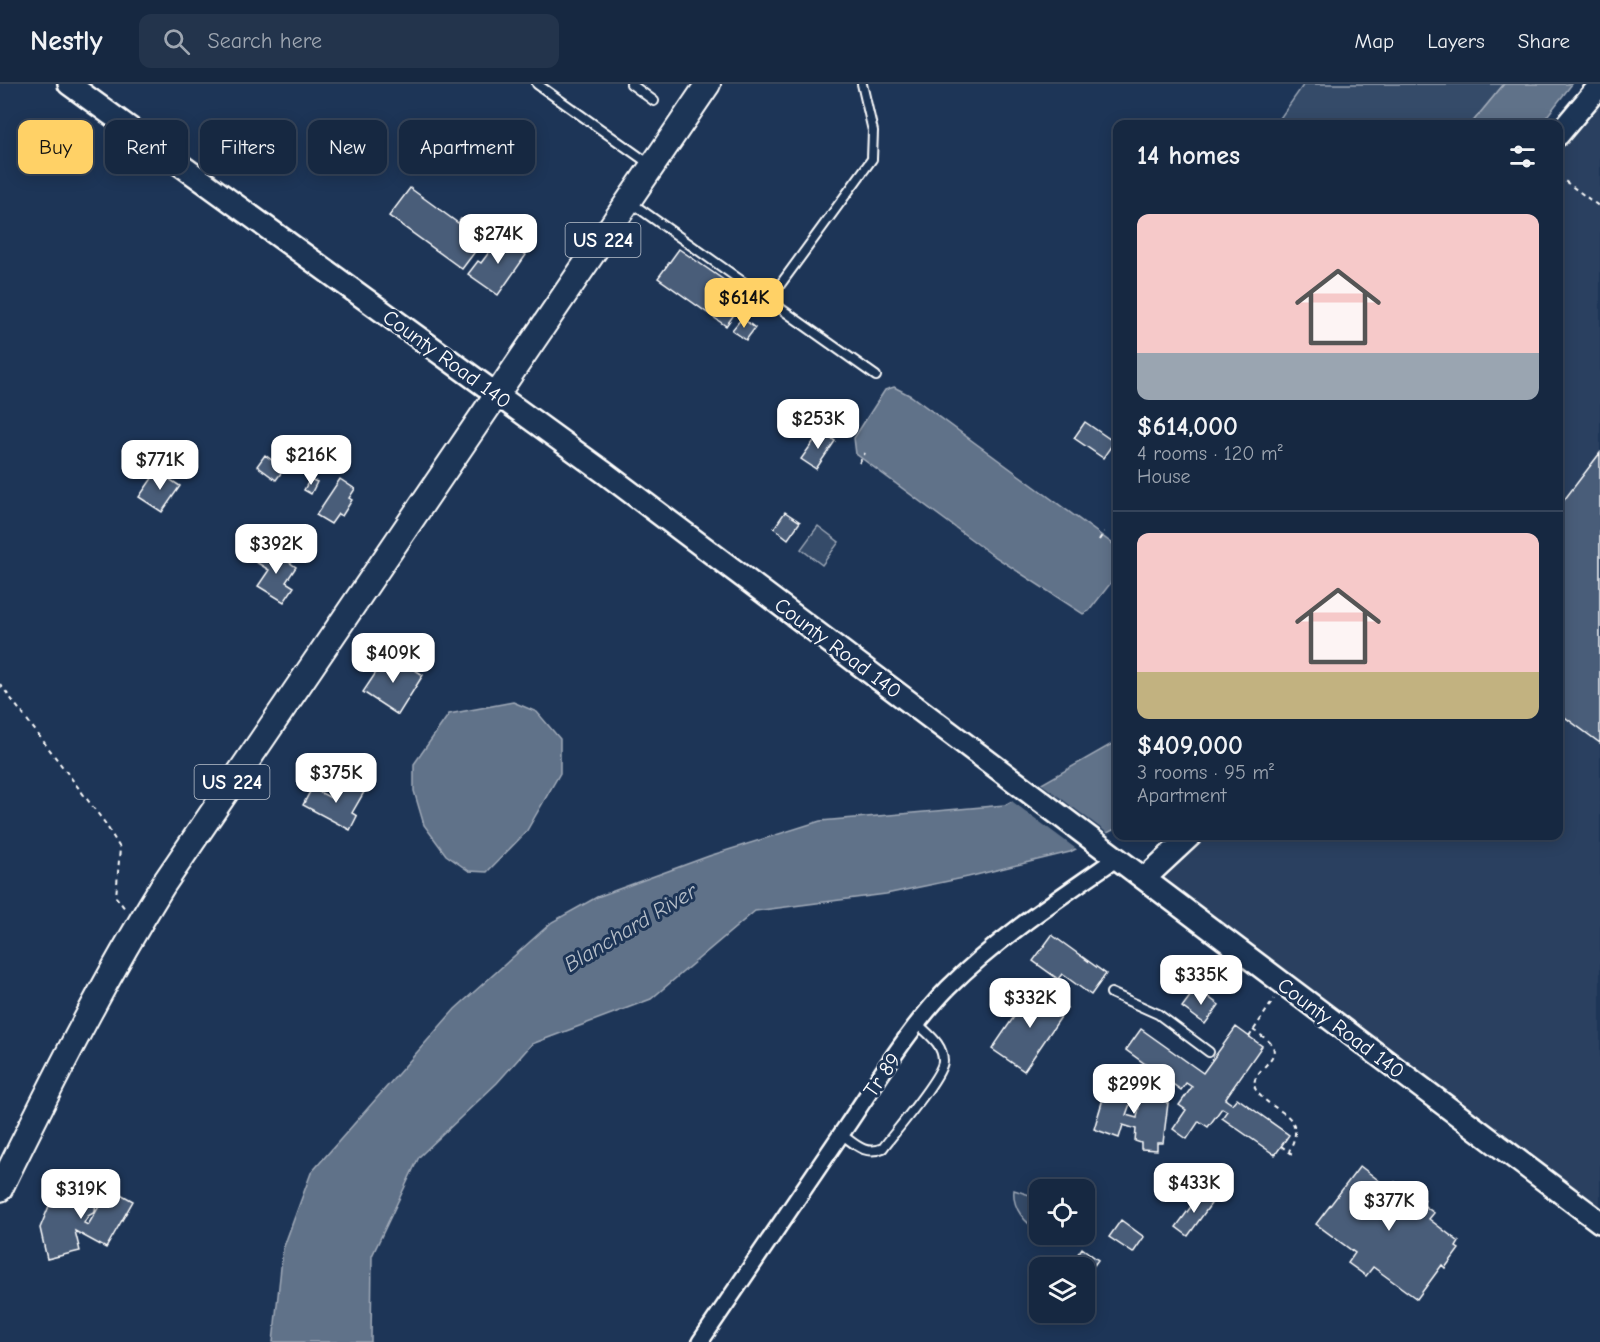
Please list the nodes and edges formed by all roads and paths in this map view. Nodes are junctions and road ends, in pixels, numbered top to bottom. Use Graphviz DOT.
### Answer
graph roads {
  1 [pos="69,84"];
  2 [pos="632,84"];
  3 [pos="708,84"];
  4 [pos="862,84"];
  5 [pos="541,85"];
  6 [pos="1600,85"];
  7 [pos="654,101"];
  8 [pos="1563,129"];
  9 [pos="652,166"];
  10 [pos="1563,180"];
  11 [pos="629,201"];
  12 [pos="1600,207"];
  13 [pos="769,300"];
  14 [pos="876,376"];
  15 [pos="497,396"];
  16 [pos="865,453"];
  17 [pos="859,463"];
  18 [pos="1104,532"];
  19 [pos="1099,540"];
  20 [pos="0,684"];
  21 [pos="1186,840"];
  22 [pos="1111,853"];
  23 [pos="1145,878"];
  24 [pos="141,921"];
  25 [pos="1283,984"];
  26 [pos="1111,993"];
  27 [pos="918,1024"];
  28 [pos="1253,1030"];
  29 [pos="1249,1037"];
  30 [pos="1209,1052"];
  31 [pos="841,1134"];
  32 [pos="1281,1146"];
  33 [pos="1289,1151"];
  34 [pos="1295,1156"];
  35 [pos="0,1189"];
  36 [pos="1600,1222"];
  37 [pos="700,1342"];
  1 -- 15 [label="street, County Road 140"];
  2 -- 7 [label="lane"];
  3 -- 9 [label="main road, US 224"];
  4 -- 13 [label="lane"];
  5 -- 9 [label="lane"];
  6 -- 8 [label="street"];
  9 -- 11 [label="main road, US 224"];
  10 -- 12 [label="path"];
  11 -- 13 [label="lane"];
  11 -- 15 [label="main road, US 224"];
  13 -- 14 [label="lane"];
  15 -- 22 [label="street, County Road 140"];
  15 -- 24 [label="main road, US 224"];
  16 -- 17 [label="path"];
  18 -- 19 [label="path"];
  20 -- 24 [label="path"];
  21 -- 23 [label="street"];
  22 -- 23 [label="street, County Road 140"];
  22 -- 27 [label="street, Tr 89"];
  23 -- 25 [label="street, County Road 140"];
  24 -- 35 [label="main road, US 224"];
  25 -- 28 [label="path"];
  25 -- 36 [label="street, County Road 140"];
  26 -- 30 [label="lane"];
  27 -- 31 [label="street, Tr 89"];
  27 -- 31 [label="lane"];
  28 -- 29 [label="path"];
  28 -- 33 [label="path"];
  31 -- 37 [label="street, Tr 89"];
  32 -- 33 [label="path"];
  33 -- 34 [label="path"];
}
